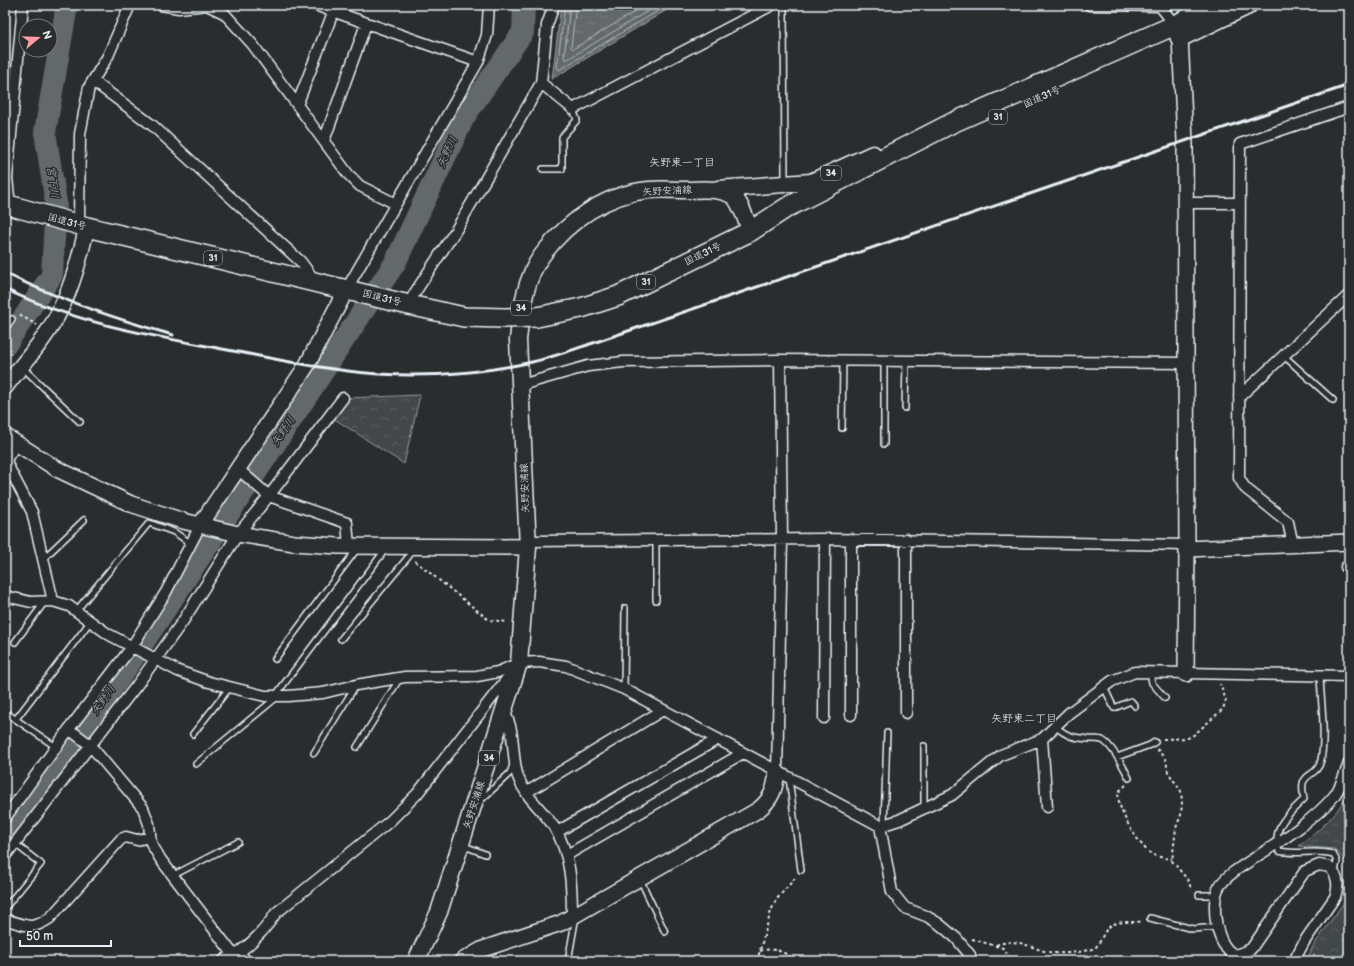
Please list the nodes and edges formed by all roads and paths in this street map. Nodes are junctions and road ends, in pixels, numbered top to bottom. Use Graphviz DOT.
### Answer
graph roads {
  1 [pos="23,5"];
  2 [pos="130,5"];
  3 [pos="161,5"];
  4 [pos="315,5"];
  5 [pos="489,5"];
  6 [pos="554,5"];
  7 [pos="772,5"];
  8 [pos="784,5"];
  9 [pos="1089,5"];
  10 [pos="1216,5"];
  11 [pos="1247,5"];
  12 [pos="334,8"];
  13 [pos="366,24"];
  14 [pos="1178,31"];
  15 [pos="478,62"];
  16 [pos="93,81"];
  17 [pos="541,83"];
  18 [pos="5,84"];
  19 [pos="16,85"];
  20 [pos="297,105"];
  21 [pos="1349,107"];
  22 [pos="573,109"];
  23 [pos="952,123"];
  24 [pos="324,141"];
  25 [pos="543,169"];
  26 [pos="785,185"];
  27 [pos="703,190"];
  28 [pos="394,203"];
  29 [pos="1186,203"];
  30 [pos="1239,203"];
  31 [pos="7,205"];
  32 [pos="79,225"];
  33 [pos="751,231"];
  34 [pos="316,283"];
  35 [pos="350,291"];
  36 [pos="1349,295"];
  37 [pos="404,304"];
  38 [pos="19,314"];
  39 [pos="12,319"];
  40 [pos="40,327"];
  41 [pos="5,329"];
  42 [pos="1284,356"];
  43 [pos="780,360"];
  44 [pos="842,361"];
  45 [pos="884,361"];
  46 [pos="906,361"];
  47 [pos="1186,363"];
  48 [pos="21,366"];
  49 [pos="521,385"];
  50 [pos="5,387"];
  51 [pos="1239,397"];
  52 [pos="343,398"];
  53 [pos="1333,400"];
  54 [pos="905,408"];
  55 [pos="80,422"];
  56 [pos="842,428"];
  57 [pos="11,440"];
  58 [pos="884,444"];
  59 [pos="238,469"];
  60 [pos="269,496"];
  61 [pos="84,520"];
  62 [pos="203,525"];
  63 [pos="235,533"];
  64 [pos="782,538"];
  65 [pos="656,539"];
  66 [pos="825,539"];
  67 [pos="851,539"];
  68 [pos="906,539"];
  69 [pos="1349,542"];
  70 [pos="190,543"];
  71 [pos="528,544"];
  72 [pos="1293,545"];
  73 [pos="354,546"];
  74 [pos="387,546"];
  75 [pos="1187,547"];
  76 [pos="411,551"];
  77 [pos="43,560"];
  78 [pos="5,596"];
  79 [pos="656,600"];
  80 [pos="49,602"];
  81 [pos="625,608"];
  82 [pos="76,611"];
  83 [pos="90,622"];
  84 [pos="522,623"];
  85 [pos="341,640"];
  86 [pos="15,642"];
  87 [pos="133,649"];
  88 [pos="152,659"];
  89 [pos="275,659"];
  90 [pos="519,663"];
  91 [pos="1150,672"];
  92 [pos="1186,674"];
  93 [pos="1216,674"];
  94 [pos="1320,676"];
  95 [pos="1349,676"];
  96 [pos="400,677"];
  97 [pos="356,685"];
  98 [pos="230,687"];
  99 [pos="1104,687"];
  100 [pos="624,689"];
  101 [pos="277,696"];
  102 [pos="1165,698"];
  103 [pos="1135,706"];
  104 [pos="663,710"];
  105 [pos="5,712"];
  106 [pos="504,712"];
  107 [pos="906,713"];
  108 [pos="851,715"];
  109 [pos="824,718"];
  110 [pos="16,719"];
  111 [pos="1055,726"];
  112 [pos="70,730"];
  113 [pos="887,733"];
  114 [pos="192,734"];
  115 [pos="1042,739"];
  116 [pos="718,740"];
  117 [pos="87,742"];
  118 [pos="1154,743"];
  119 [pos="924,746"];
  120 [pos="56,747"];
  121 [pos="357,747"];
  122 [pos="314,753"];
  123 [pos="743,753"];
  124 [pos="1117,757"];
  125 [pos="514,762"];
  126 [pos="1349,763"];
  127 [pos="196,764"];
  128 [pos="783,775"];
  129 [pos="1129,778"];
  130 [pos="527,792"];
  131 [pos="475,801"];
  132 [pos="1047,807"];
  133 [pos="924,809"];
  134 [pos="5,818"];
  135 [pos="882,825"];
  136 [pos="557,832"];
  137 [pos="150,837"];
  138 [pos="238,842"];
  139 [pos="10,843"];
  140 [pos="1277,844"];
  141 [pos="461,845"];
  142 [pos="485,854"];
  143 [pos="566,855"];
  144 [pos="5,856"];
  145 [pos="1172,859"];
  146 [pos="801,870"];
  147 [pos="1335,873"];
  148 [pos="172,876"];
  149 [pos="639,878"];
  150 [pos="1199,895"];
  151 [pos="1216,895"];
  152 [pos="5,908"];
  153 [pos="574,915"];
  154 [pos="1150,918"];
  155 [pos="5,920"];
  156 [pos="1218,927"];
  157 [pos="665,932"];
  158 [pos="955,938"];
  159 [pos="996,945"];
  160 [pos="760,951"];
  161 [pos="236,954"];
  162 [pos="1235,958"];
  163 [pos="133,961"];
  164 [pos="141,961"];
  165 [pos="223,961"];
  166 [pos="247,961"];
  167 [pos="416,961"];
  168 [pos="462,961"];
  169 [pos="568,961"];
  170 [pos="757,961"];
  171 [pos="794,961"];
  172 [pos="971,961"];
  173 [pos="1016,961"];
  174 [pos="1294,961"];
  1 -- 19 [label="street"];
  2 -- 16 [label="street"];
  3 -- 20 [label="street"];
  4 -- 12 [label="street"];
  5 -- 15 [label="street"];
  6 -- 17 [label="street"];
  7 -- 22 [label="street"];
  8 -- 26 [label="lane"];
  9 -- 14 [label="street"];
  10 -- 14 [label="highway, 国道31号 / 31"];
  11 -- 14 [label="highway, 国道31号 / 31"];
  12 -- 13 [label="street"];
  12 -- 20 [label="street"];
  13 -- 15 [label="street"];
  13 -- 24 [label="street"];
  14 -- 23 [label="highway, 国道31号 / 31"];
  14 -- 29 [label="street"];
  14 -- 33 [label="highway, 国道31号 / 31"];
  15 -- 28 [label="street"];
  16 -- 32 [label="street"];
  16 -- 34 [label="street"];
  17 -- 22 [label="street"];
  17 -- 37 [label="street"];
  18 -- 19 [label="street"];
  19 -- 31 [label="street"];
  20 -- 24 [label="street"];
  21 -- 30 [label="street"];
  22 -- 25 [label="lane"];
  23 -- 26 [label="main road, 34"];
  23 -- 33 [label="highway, 国道31号 / 31"];
  24 -- 28 [label="street"];
  26 -- 27 [label="main road, 34"];
  27 -- 33 [label="main road, 矢野安浦線 / 34"];
  27 -- 49 [label="main road, 矢野安浦線 / 34"];
  28 -- 35 [label="street"];
  29 -- 30 [label="street"];
  29 -- 47 [label="street"];
  30 -- 51 [label="street"];
  31 -- 32 [label="highway, 国道31号 / 31"];
  32 -- 34 [label="highway, 国道31号 / 31"];
  32 -- 48 [label="street"];
  33 -- 37 [label="highway, 国道31号 / 31, bridge"];
  34 -- 35 [label="highway, 国道31号 / 31"];
  35 -- 37 [label="highway, 国道31号 / 31"];
  35 -- 59 [label="street"];
  36 -- 42 [label="street"];
  38 -- 40 [label="path"];
  39 -- 41 [label="lane"];
  42 -- 51 [label="street"];
  42 -- 53 [label="lane"];
  43 -- 44 [label="street"];
  43 -- 49 [label="street"];
  43 -- 64 [label="street"];
  44 -- 45 [label="street"];
  44 -- 56 [label="lane"];
  45 -- 46 [label="street"];
  45 -- 58 [label="lane"];
  46 -- 47 [label="street"];
  46 -- 54 [label="lane"];
  47 -- 75 [label="street"];
  48 -- 50 [label="street"];
  48 -- 55 [label="lane"];
  49 -- 71 [label="main road, 矢野安浦線 / 34"];
  51 -- 72 [label="street"];
  52 -- 60 [label="street"];
  57 -- 62 [label="street"];
  57 -- 77 [label="street"];
  59 -- 60 [label="street"];
  59 -- 62 [label="street"];
  60 -- 63 [label="street"];
  60 -- 73 [label="street"];
  61 -- 77 [label="lane"];
  62 -- 63 [label="street"];
  62 -- 70 [label="street"];
  63 -- 73 [label="street"];
  63 -- 88 [label="street"];
  64 -- 65 [label="street"];
  64 -- 66 [label="street"];
  64 -- 128 [label="street"];
  65 -- 71 [label="street"];
  65 -- 79 [label="lane"];
  66 -- 67 [label="street"];
  66 -- 109 [label="street"];
  67 -- 68 [label="street"];
  67 -- 108 [label="street"];
  68 -- 75 [label="street"];
  68 -- 107 [label="street"];
  69 -- 72 [label="street"];
  70 -- 82 [label="lane"];
  70 -- 87 [label="street"];
  71 -- 76 [label="street"];
  71 -- 84 [label="main road, 矢野安浦線 / 34"];
  72 -- 75 [label="street"];
  73 -- 74 [label="street"];
  73 -- 89 [label="lane"];
  74 -- 76 [label="street"];
  74 -- 101 [label="lane"];
  75 -- 92 [label="street"];
  76 -- 84 [label="path"];
  76 -- 85 [label="lane"];
  77 -- 80 [label="street"];
  78 -- 80 [label="street"];
  80 -- 82 [label="street"];
  80 -- 86 [label="lane"];
  81 -- 100 [label="lane"];
  82 -- 83 [label="street"];
  83 -- 87 [label="street"];
  83 -- 110 [label="lane"];
  84 -- 90 [label="main road, 矢野安浦線 / 34"];
  87 -- 88 [label="street"];
  87 -- 112 [label="street"];
  88 -- 98 [label="street"];
  88 -- 117 [label="street"];
  90 -- 96 [label="street"];
  90 -- 100 [label="street"];
  90 -- 106 [label="main road, 矢野安浦線 / 34"];
  90 -- 161 [label="street"];
  91 -- 92 [label="street"];
  91 -- 99 [label="street"];
  91 -- 102 [label="lane"];
  92 -- 93 [label="street"];
  93 -- 94 [label="street"];
  93 -- 118 [label="path"];
  94 -- 95 [label="street"];
  94 -- 140 [label="lane"];
  96 -- 97 [label="street"];
  96 -- 121 [label="lane"];
  97 -- 101 [label="street"];
  97 -- 122 [label="lane"];
  98 -- 101 [label="street"];
  98 -- 114 [label="lane"];
  99 -- 103 [label="lane"];
  99 -- 111 [label="street"];
  100 -- 104 [label="street"];
  101 -- 127 [label="lane"];
  104 -- 116 [label="street"];
  104 -- 130 [label="street"];
  105 -- 110 [label="lane"];
  106 -- 125 [label="street"];
  106 -- 131 [label="main road, 矢野安浦線 / 34"];
  110 -- 120 [label="lane"];
  111 -- 115 [label="street"];
  111 -- 124 [label="lane"];
  112 -- 117 [label="street"];
  112 -- 120 [label="street"];
  113 -- 135 [label="lane"];
  115 -- 132 [label="street"];
  115 -- 133 [label="street"];
  116 -- 123 [label="street"];
  116 -- 136 [label="street"];
  117 -- 137 [label="street"];
  117 -- 139 [label="street"];
  118 -- 124 [label="lane"];
  118 -- 145 [label="path"];
  119 -- 133 [label="lane"];
  120 -- 134 [label="street"];
  123 -- 128 [label="street"];
  123 -- 143 [label="street"];
  124 -- 129 [label="lane"];
  125 -- 130 [label="street"];
  125 -- 131 [label="lane"];
  126 -- 140 [label="street"];
  128 -- 135 [label="street"];
  128 -- 146 [label="lane"];
  128 -- 149 [label="street"];
  129 -- 145 [label="path"];
  130 -- 136 [label="street"];
  131 -- 141 [label="main road, 矢野安浦線 / 34"];
  133 -- 135 [label="street"];
  135 -- 158 [label="street"];
  136 -- 143 [label="street"];
  137 -- 148 [label="street"];
  137 -- 155 [label="street"];
  138 -- 148 [label="lane"];
  139 -- 144 [label="street"];
  139 -- 152 [label="lane"];
  140 -- 147 [label="lane"];
  140 -- 151 [label="street"];
  141 -- 142 [label="lane"];
  141 -- 167 [label="main road, 矢野安浦線 / 34"];
  143 -- 153 [label="street"];
  145 -- 150 [label="path"];
  146 -- 160 [label="path"];
  147 -- 162 [label="street"];
  147 -- 174 [label="street"];
  148 -- 161 [label="street"];
  149 -- 153 [label="street"];
  149 -- 157 [label="lane"];
  150 -- 151 [label="lane"];
  151 -- 156 [label="street"];
  153 -- 168 [label="street"];
  153 -- 169 [label="lane"];
  154 -- 156 [label="lane"];
  154 -- 159 [label="path"];
  156 -- 162 [label="street"];
  158 -- 159 [label="path"];
  158 -- 172 [label="street"];
  159 -- 173 [label="path"];
  160 -- 170 [label="path"];
  160 -- 171 [label="path"];
  161 -- 165 [label="street"];
  161 -- 166 [label="street"];
  163 -- 164 [label="lane"];
}
